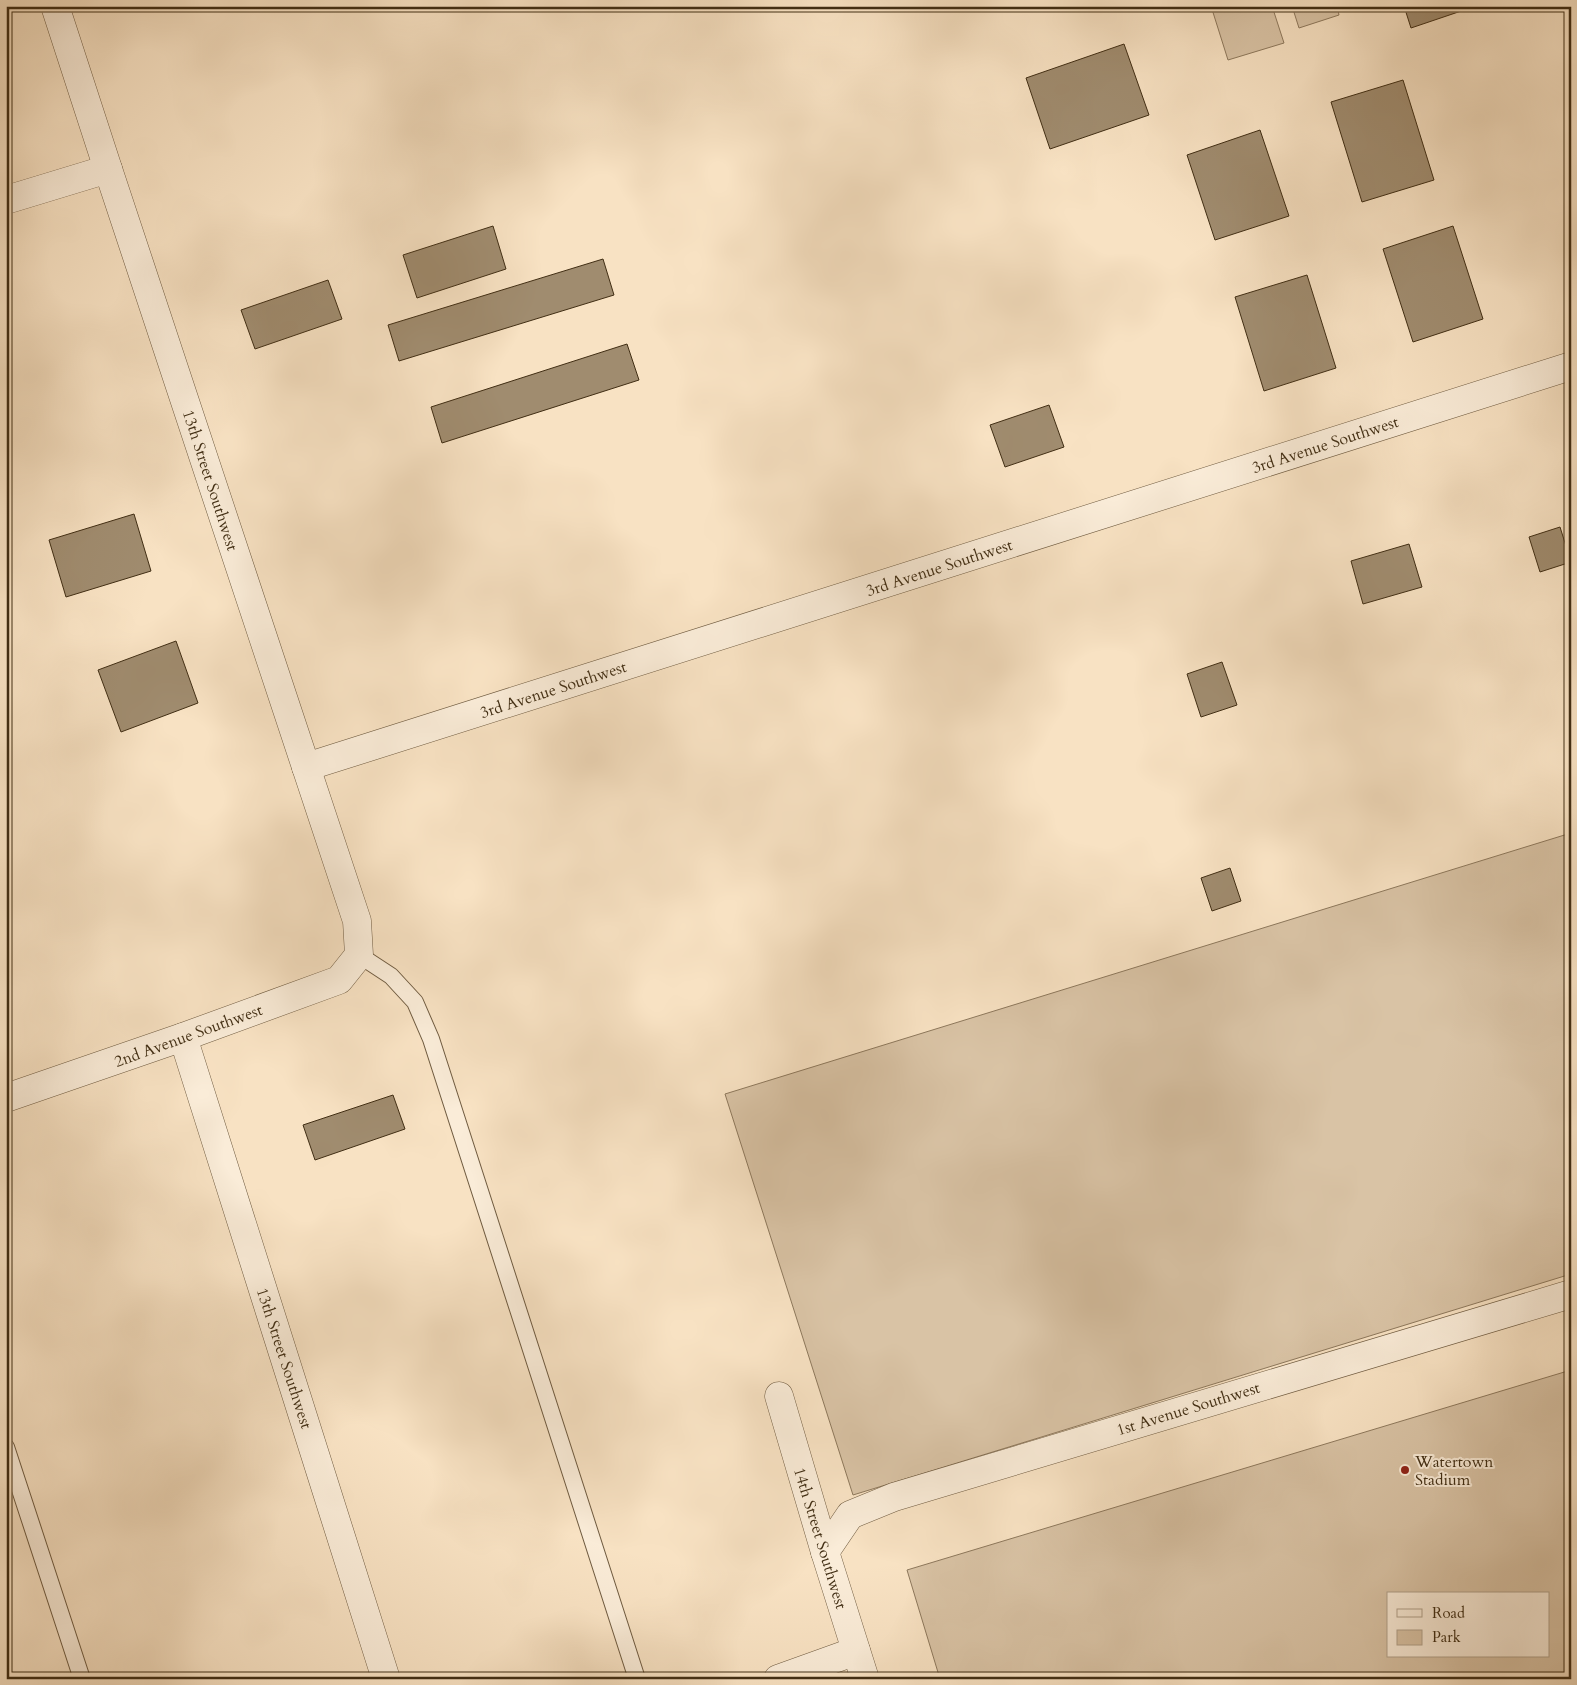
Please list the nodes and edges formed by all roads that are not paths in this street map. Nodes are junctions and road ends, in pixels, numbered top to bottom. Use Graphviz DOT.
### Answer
graph roads {
  1 [pos="56,6"];
  2 [pos="108,169"];
  3 [pos="6,200"];
  4 [pos="1571,366"];
  5 [pos="306,767"];
  6 [pos="359,956"];
  7 [pos="183,1037"];
  8 [pos="6,1098"];
  9 [pos="1571,1294"];
  10 [pos="779,1396"];
  11 [pos="6,1447"];
  12 [pos="825,1552"];
  13 [pos="856,1651"];
  14 [pos="82,1679"];
  15 [pos="386,1679"];
  16 [pos="637,1679"];
  17 [pos="778,1679"];
  18 [pos="866,1679"];
  1 -- 2 [label="street, 13th Street Southwest"];
  2 -- 3 [label="street"];
  2 -- 5 [label="street, 13th Street Southwest"];
  4 -- 5 [label="street, 3rd Avenue Southwest"];
  5 -- 6 [label="street, 13th Street Southwest"];
  6 -- 7 [label="street, 2nd Avenue Southwest"];
  6 -- 16 [label="lane"];
  7 -- 8 [label="street, 2nd Avenue Southwest"];
  7 -- 15 [label="street, 13th Street Southwest"];
  9 -- 12 [label="street, 1st Avenue Southwest"];
  10 -- 12 [label="street, 14th Street Southwest"];
  11 -- 14 [label="lane"];
  12 -- 13 [label="street, 14th Street Southwest"];
  13 -- 17 [label="street"];
  13 -- 18 [label="street, 14th Street Southwest"];
}
